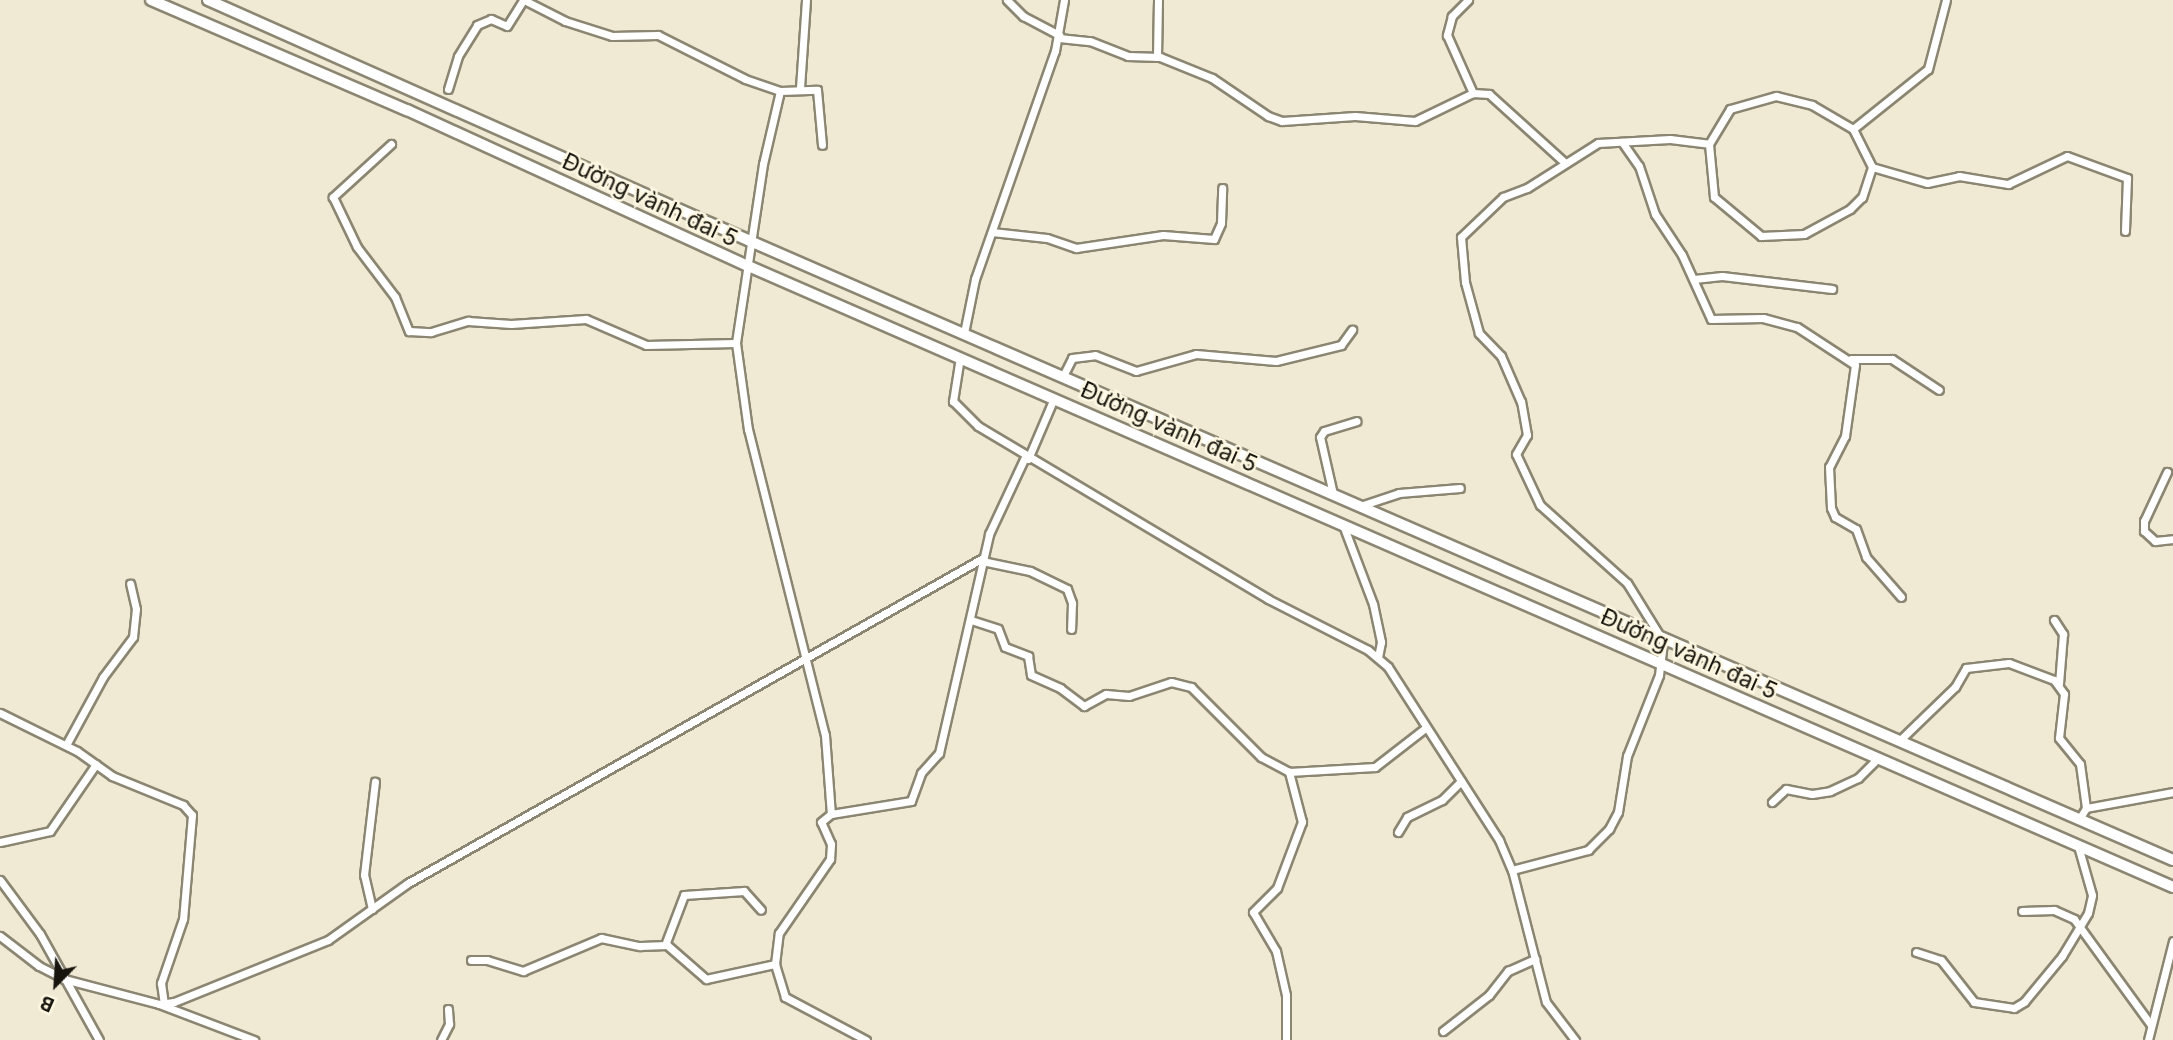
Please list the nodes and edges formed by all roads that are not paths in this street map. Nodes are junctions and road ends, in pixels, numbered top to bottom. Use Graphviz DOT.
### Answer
graph roads {
  1 [pos="151,0"];
  2 [pos="208,0"];
  3 [pos="523,0"];
  4 [pos="806,0"];
  5 [pos="1007,0"];
  6 [pos="1064,0"];
  7 [pos="1158,0"];
  8 [pos="1468,0"];
  9 [pos="1947,0"];
  10 [pos="1059,36"];
  11 [pos="1157,57"];
  12 [pos="800,88"];
  13 [pos="448,89"];
  14 [pos="780,91"];
  15 [pos="416,92"];
  16 [pos="1473,93"];
  17 [pos="407,110"];
  18 [pos="1853,129"];
  19 [pos="1622,142"];
  20 [pos="391,144"];
  21 [pos="1709,144"];
  22 [pos="822,145"];
  23 [pos="1565,163"];
  24 [pos="1872,167"];
  25 [pos="1222,188"];
  26 [pos="2125,231"];
  27 [pos="992,232"];
  28 [pos="750,241"];
  29 [pos="746,265"];
  30 [pos="1694,279"];
  31 [pos="1832,289"];
  32 [pos="1352,330"];
  33 [pos="964,333"];
  34 [pos="736,343"];
  35 [pos="960,357"];
  36 [pos="1852,359"];
  37 [pos="1063,376"];
  38 [pos="1939,390"];
  39 [pos="1054,398"];
  40 [pos="1357,421"];
  41 [pos="1026,458"];
  42 [pos="2167,472"];
  43 [pos="1460,488"];
  44 [pos="1333,494"];
  45 [pos="1360,506"];
  46 [pos="1343,524"];
  47 [pos="2173,540"];
  48 [pos="983,559"];
  49 [pos="130,584"];
  50 [pos="1901,597"];
  51 [pos="971,620"];
  52 [pos="2054,620"];
  53 [pos="1071,629"];
  54 [pos="1662,637"];
  55 [pos="808,655"];
  56 [pos="1378,657"];
  57 [pos="1661,663"];
  58 [pos="2059,684"];
  59 [pos="0,713"];
  60 [pos="1424,729"];
  61 [pos="1899,741"];
  62 [pos="66,745"];
  63 [pos="1878,758"];
  64 [pos="96,764"];
  65 [pos="1289,772"];
  66 [pos="1461,781"];
  67 [pos="375,782"];
  68 [pos="2173,792"];
  69 [pos="1772,802"];
  70 [pos="2085,808"];
  71 [pos="831,814"];
  72 [pos="2079,819"];
  73 [pos="1398,832"];
  74 [pos="0,842"];
  75 [pos="2078,846"];
  76 [pos="2173,860"];
  77 [pos="1512,870"];
  78 [pos="0,880"];
  79 [pos="2173,887"];
  80 [pos="372,909"];
  81 [pos="761,909"];
  82 [pos="2022,911"];
  83 [pos="2079,927"];
  84 [pos="0,936"];
  85 [pos="2173,941"];
  86 [pos="665,945"];
  87 [pos="1916,952"];
  88 [pos="1535,959"];
  89 [pos="471,960"];
  90 [pos="775,964"];
  91 [pos="64,979"];
  92 [pos="161,1004"];
  93 [pos="448,1009"];
  94 [pos="2151,1025"];
  95 [pos="1443,1031"];
  96 [pos="99,1040"];
  97 [pos="254,1040"];
  98 [pos="441,1040"];
  99 [pos="866,1040"];
  100 [pos="1286,1040"];
  101 [pos="1575,1040"];
  102 [pos="2148,1040"];
  1 -- 17 [label="main road, Đường vành đai 5"];
  2 -- 15 [label="main road, Đường vành đai 5"];
  3 -- 13 [label="street"];
  3 -- 14 [label="street"];
  4 -- 12 [label="street"];
  5 -- 10 [label="street"];
  6 -- 10 [label="street"];
  7 -- 11 [label="street"];
  8 -- 16 [label="street"];
  9 -- 18 [label="street"];
  10 -- 11 [label="street"];
  10 -- 27 [label="street"];
  11 -- 16 [label="street"];
  12 -- 14 [label="street"];
  12 -- 22 [label="street"];
  14 -- 28 [label="street"];
  15 -- 17 [label="main road"];
  15 -- 28 [label="main road, Đường vành đai 5"];
  16 -- 23 [label="street"];
  17 -- 29 [label="main road, Đường vành đai 5"];
  18 -- 21 [label="street"];
  18 -- 24 [label="street"];
  19 -- 21 [label="street"];
  19 -- 23 [label="street"];
  19 -- 30 [label="street"];
  20 -- 34 [label="street"];
  21 -- 24 [label="street"];
  23 -- 54 [label="street"];
  24 -- 26 [label="street"];
  25 -- 27 [label="street"];
  27 -- 33 [label="street"];
  28 -- 29 [label="street"];
  28 -- 33 [label="main road, Đường vành đai 5"];
  29 -- 34 [label="street"];
  29 -- 35 [label="main road, Đường vành đai 5"];
  30 -- 31 [label="street"];
  30 -- 36 [label="street"];
  32 -- 37 [label="street"];
  33 -- 37 [label="main road, Đường vành đai 5"];
  34 -- 55 [label="street"];
  35 -- 39 [label="main road, Đường vành đai 5"];
  35 -- 41 [label="street"];
  36 -- 38 [label="street"];
  36 -- 50 [label="street"];
  37 -- 44 [label="main road, Đường vành đai 5"];
  39 -- 41 [label="street"];
  39 -- 46 [label="main road, Đường vành đai 5"];
  40 -- 44 [label="street"];
  41 -- 48 [label="street"];
  41 -- 56 [label="street"];
  42 -- 47 [label="street"];
  43 -- 45 [label="street"];
  44 -- 45 [label="main road, Đường vành đai 5"];
  45 -- 54 [label="main road, Đường vành đai 5"];
  46 -- 56 [label="street"];
  46 -- 57 [label="main road, Đường vành đai 5"];
  48 -- 51 [label="street"];
  48 -- 53 [label="street"];
  48 -- 55 [label="street"];
  49 -- 62 [label="street"];
  51 -- 65 [label="street"];
  51 -- 71 [label="street"];
  52 -- 58 [label="street"];
  54 -- 57 [label="street"];
  54 -- 61 [label="main road, Đường vành đai 5"];
  55 -- 71 [label="street"];
  55 -- 80 [label="street"];
  56 -- 60 [label="street"];
  57 -- 63 [label="main road, Đường vành đai 5"];
  57 -- 77 [label="street"];
  58 -- 61 [label="street"];
  58 -- 70 [label="street"];
  59 -- 62 [label="street"];
  60 -- 65 [label="street"];
  60 -- 66 [label="street"];
  61 -- 72 [label="main road, Đường vành đai 5"];
  62 -- 64 [label="street"];
  63 -- 69 [label="street"];
  63 -- 75 [label="main road, Đường vành đai 5"];
  64 -- 74 [label="street"];
  64 -- 92 [label="street"];
  65 -- 100 [label="street"];
  66 -- 73 [label="street"];
  66 -- 77 [label="street"];
  67 -- 80 [label="street"];
  68 -- 70 [label="street"];
  70 -- 72 [label="street"];
  71 -- 90 [label="street"];
  72 -- 76 [label="main road, Đường vành đai 5"];
  75 -- 79 [label="main road, Đường vành đai 5"];
  75 -- 83 [label="street"];
  77 -- 88 [label="street"];
  78 -- 91 [label="street"];
  80 -- 92 [label="street"];
  81 -- 86 [label="street"];
  82 -- 83 [label="street"];
  83 -- 87 [label="street"];
  83 -- 94 [label="street"];
  84 -- 91 [label="street"];
  85 -- 94 [label="street"];
  86 -- 89 [label="street"];
  86 -- 90 [label="street"];
  88 -- 95 [label="street"];
  88 -- 101 [label="street"];
  90 -- 99 [label="street"];
  91 -- 92 [label="street"];
  91 -- 96 [label="street"];
  92 -- 97 [label="street"];
  93 -- 98 [label="street"];
  94 -- 102 [label="street"];
}
